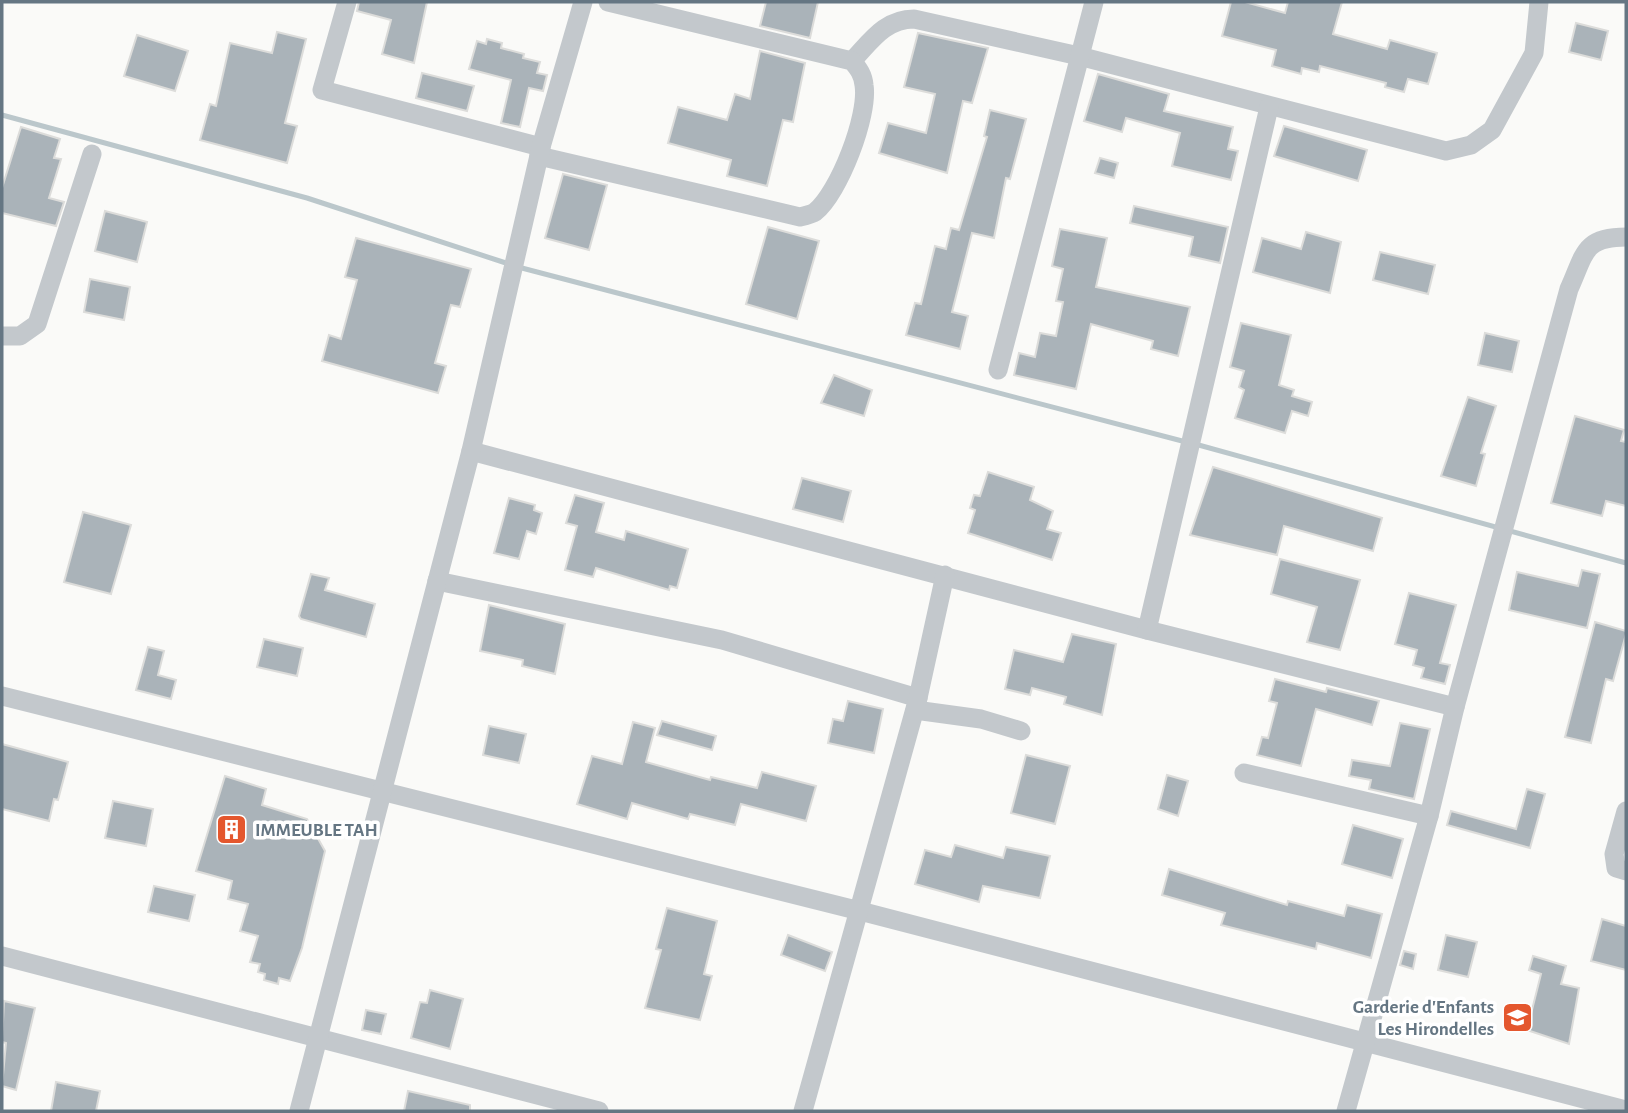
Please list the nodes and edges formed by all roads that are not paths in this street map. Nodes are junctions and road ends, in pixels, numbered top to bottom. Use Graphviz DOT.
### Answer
graph roads {
  1 [pos="346,2"];
  2 [pos="583,2"];
  3 [pos="608,2"];
  4 [pos="1094,2"];
  5 [pos="1539,2"];
  6 [pos="894,10"];
  7 [pos="1079,56"];
  8 [pos="852,61"];
  9 [pos="1269,107"];
  10 [pos="540,152"];
  11 [pos="92,155"];
  12 [pos="1626,237"];
  13 [pos="2,336"];
  14 [pos="998,370"];
  15 [pos="471,451"];
  16 [pos="945,575"];
  17 [pos="437,581"];
  18 [pos="1147,631"];
  19 [pos="2,696"];
  20 [pos="916,704"];
  21 [pos="1455,707"];
  22 [pos="1021,731"];
  23 [pos="1244,773"];
  24 [pos="383,792"];
  25 [pos="1626,811"];
  26 [pos="1429,817"];
  27 [pos="1626,871"];
  28 [pos="860,911"];
  29 [pos="2,957"];
  30 [pos="317,1040"];
  31 [pos="1364,1042"];
  32 [pos="1626,1110"];
  33 [pos="299,1111"];
  34 [pos="599,1111"];
  35 [pos="803,1111"];
  36 [pos="1346,1111"];
  1 -- 10 [label="street"];
  2 -- 10 [label="street"];
  3 -- 8 [label="street"];
  4 -- 7 [label="street"];
  5 -- 9 [label="street"];
  6 -- 7 [label="street"];
  6 -- 8 [label="street"];
  7 -- 9 [label="street"];
  7 -- 14 [label="street"];
  8 -- 10 [label="street"];
  9 -- 18 [label="street"];
  10 -- 15 [label="street"];
  11 -- 13 [label="street"];
  12 -- 21 [label="street"];
  15 -- 16 [label="street"];
  15 -- 17 [label="street"];
  16 -- 18 [label="street"];
  16 -- 20 [label="street"];
  17 -- 20 [label="street"];
  17 -- 24 [label="street"];
  18 -- 21 [label="street"];
  19 -- 24 [label="street"];
  20 -- 22 [label="street"];
  20 -- 28 [label="street"];
  21 -- 26 [label="street"];
  23 -- 26 [label="street"];
  24 -- 28 [label="street"];
  24 -- 30 [label="street"];
  25 -- 27 [label="street"];
  26 -- 31 [label="street"];
  28 -- 31 [label="street"];
  28 -- 35 [label="street"];
  29 -- 30 [label="street"];
  30 -- 33 [label="street"];
  30 -- 34 [label="street"];
  31 -- 32 [label="street"];
  31 -- 36 [label="street"];
}
